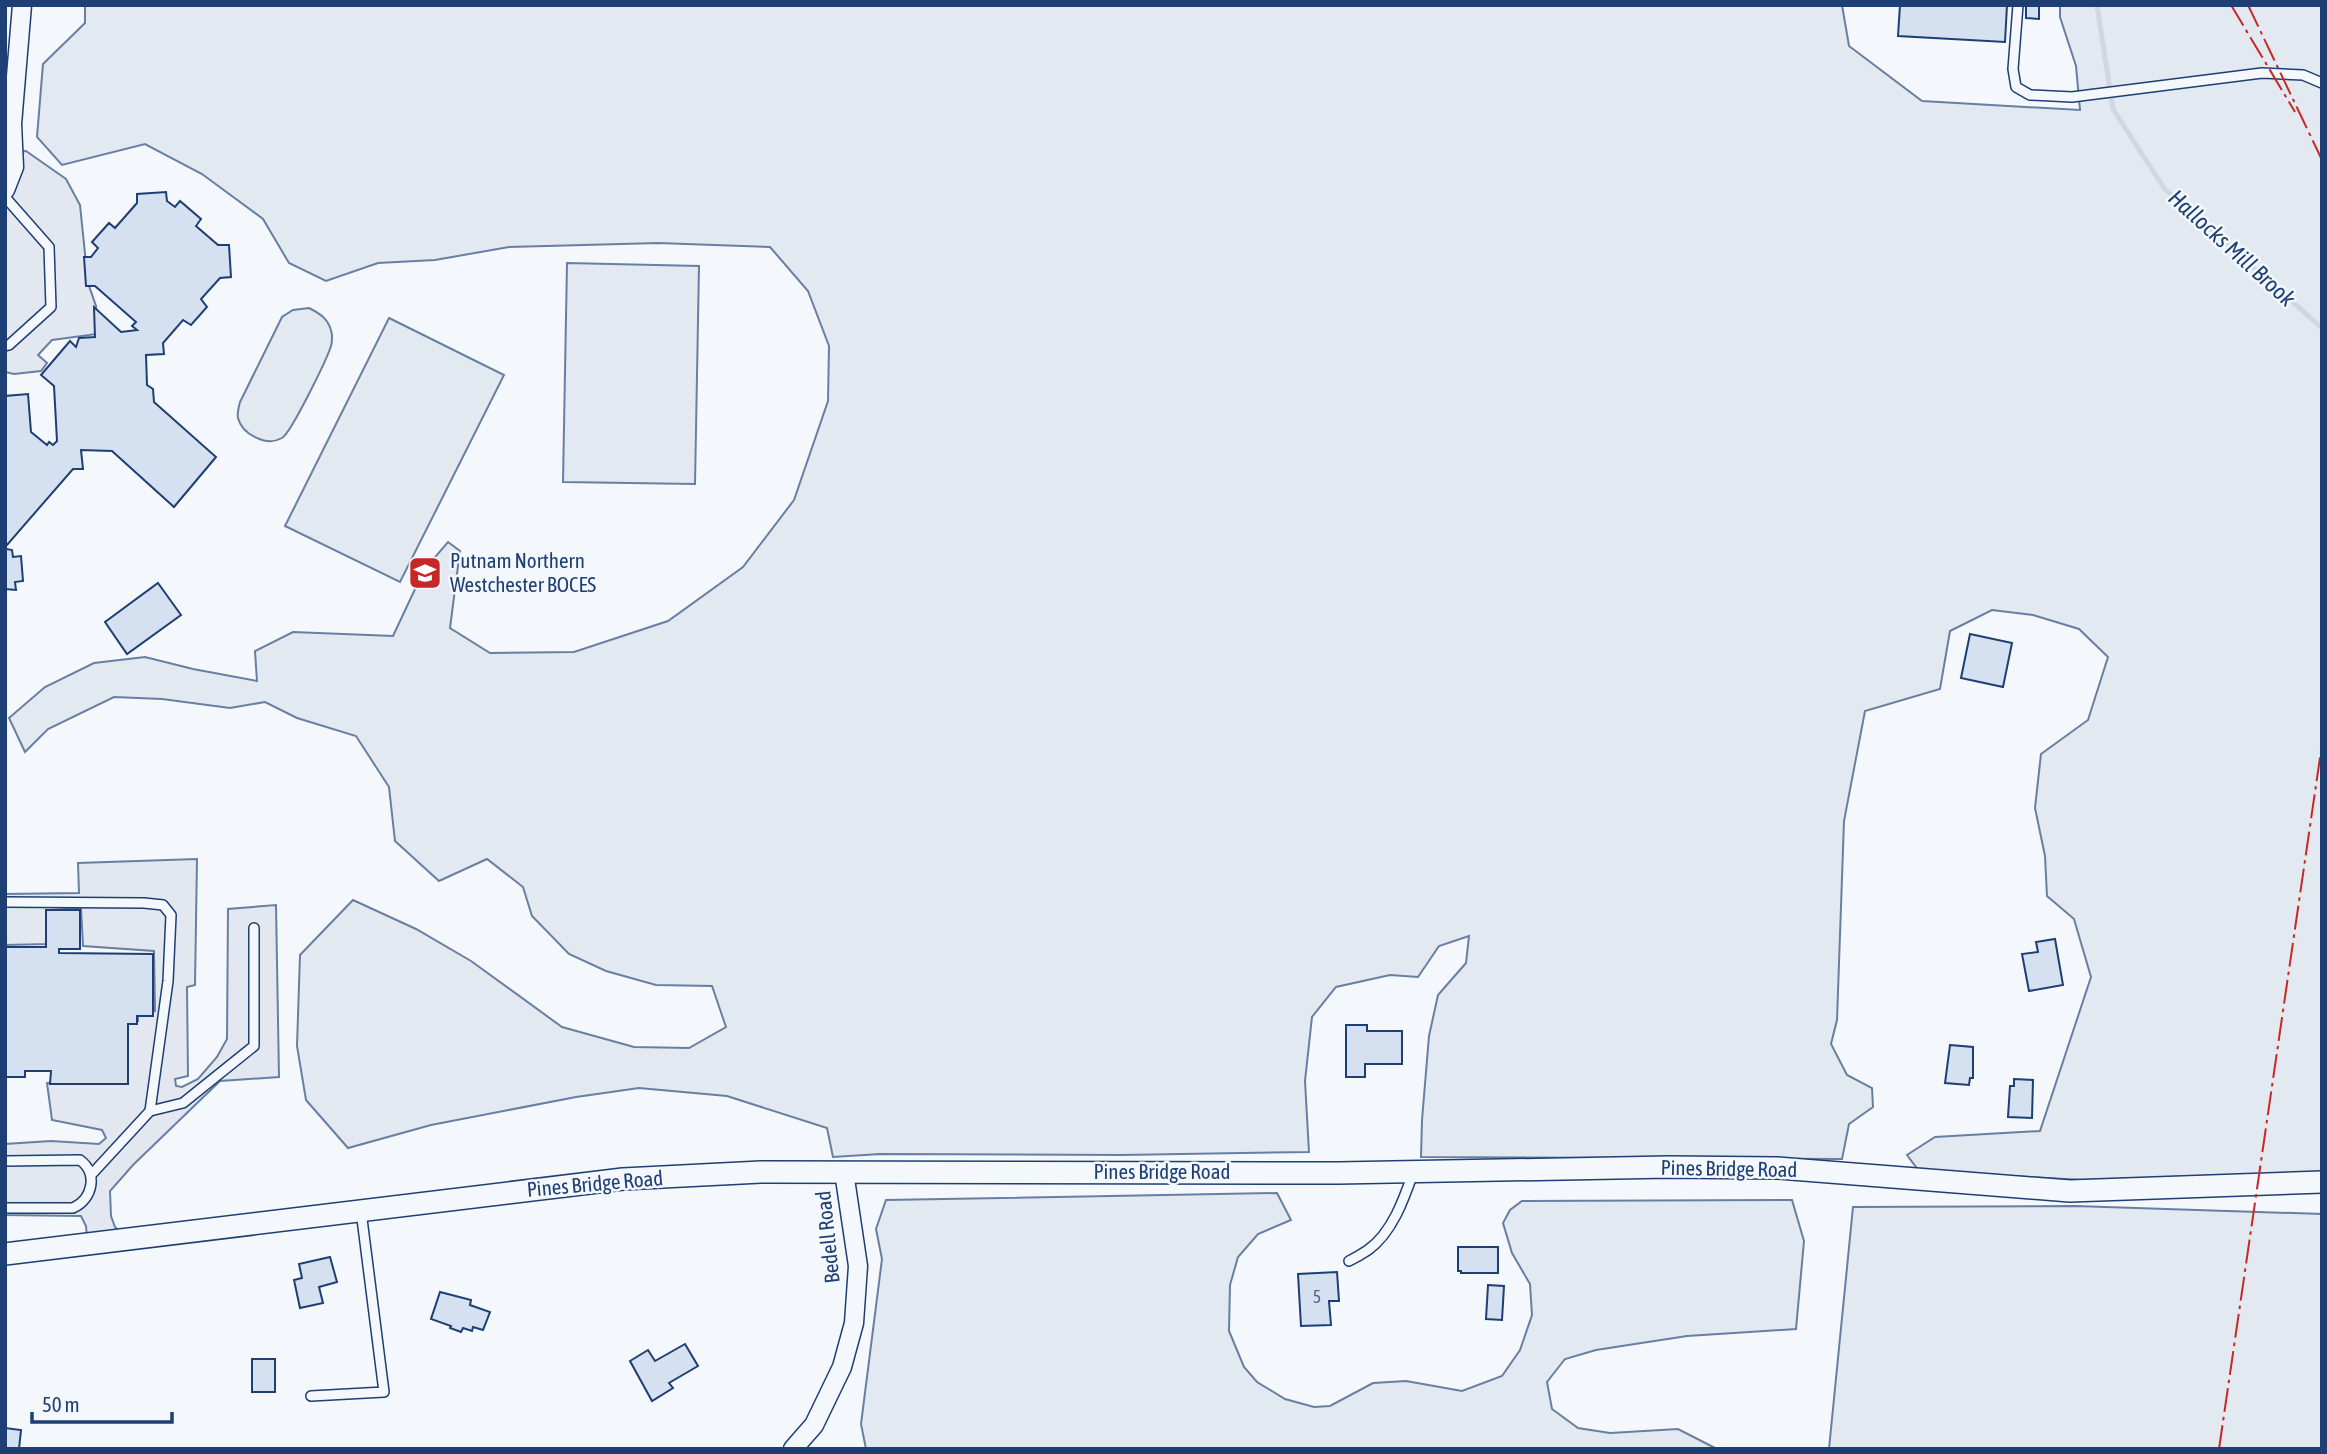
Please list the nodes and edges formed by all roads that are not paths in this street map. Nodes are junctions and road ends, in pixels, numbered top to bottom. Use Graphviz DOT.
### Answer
graph roads {
  1 [pos="22,5"];
  2 [pos="2018,5"];
  3 [pos="2322,83"];
  4 [pos="9,124"];
  5 [pos="5,190"];
  6 [pos="5,197"];
  7 [pos="5,345"];
  8 [pos="5,902"];
  9 [pos="254,928"];
  10 [pos="150,1111"];
  11 [pos="5,1161"];
  12 [pos="1413,1171"];
  13 [pos="844,1172"];
  14 [pos="91,1175"];
  15 [pos="2322,1182"];
  16 [pos="5,1208"];
  17 [pos="361,1210"];
  18 [pos="5,1254"];
  19 [pos="1349,1261"];
  20 [pos="311,1396"];
  21 [pos="793,1449"];
  1 -- 4 [label="street"];
  2 -- 3 [label="lane"];
  4 -- 5 [label="street"];
  6 -- 7 [label="lane"];
  8 -- 10 [label="lane"];
  9 -- 10 [label="lane"];
  10 -- 14 [label="lane"];
  11 -- 14 [label="lane"];
  12 -- 13 [label="street, Pines Bridge Road"];
  12 -- 15 [label="street, Pines Bridge Road"];
  12 -- 19 [label="lane"];
  13 -- 17 [label="street, Pines Bridge Road"];
  13 -- 21 [label="street, Bedell Road"];
  14 -- 16 [label="lane"];
  17 -- 18 [label="street, Pines Bridge Road"];
  17 -- 20 [label="lane"];
}
